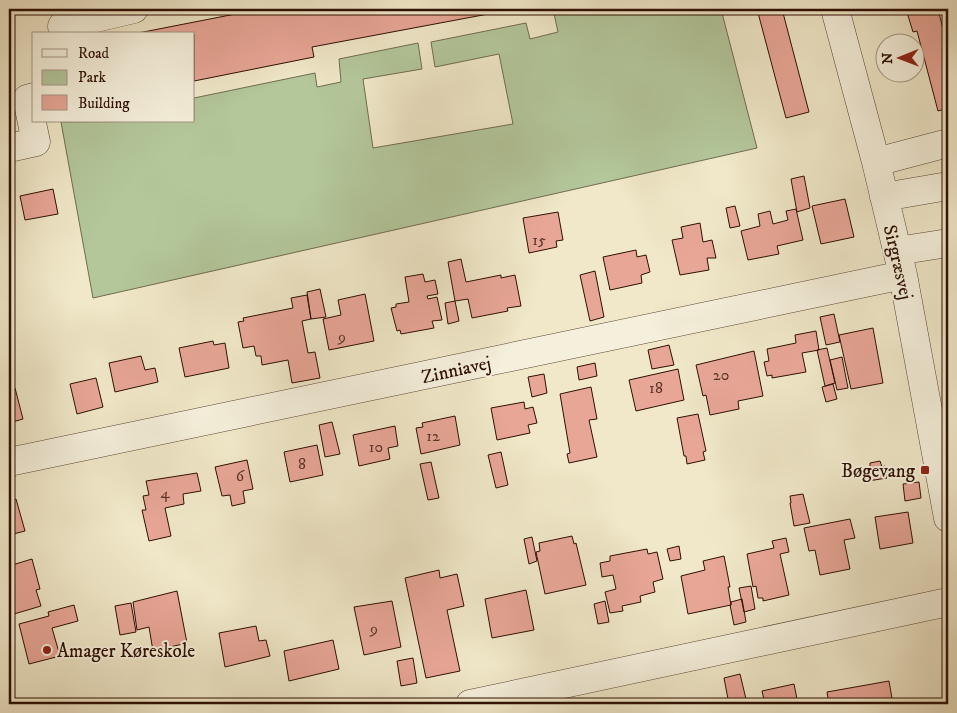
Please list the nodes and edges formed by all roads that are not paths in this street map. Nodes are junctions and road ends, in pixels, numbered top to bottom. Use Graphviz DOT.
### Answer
graph roads {
  1 [pos="134,9"];
  2 [pos="835,9"];
  3 [pos="63,32"];
  4 [pos="30,98"];
  5 [pos="32,113"];
  6 [pos="33,122"];
  7 [pos="948,144"];
  8 [pos="9,148"];
  9 [pos="876,162"];
  10 [pos="948,186"];
  11 [pos="884,197"];
  12 [pos="948,243"];
  13 [pos="900,263"];
  14 [pos="9,462"];
  15 [pos="948,518"];
  16 [pos="948,602"];
  17 [pos="470,704"];
  1 -- 3 [label="street"];
  2 -- 9 [label="street, Sirgræsvej"];
  4 -- 5 [label="street"];
  6 -- 8 [label="street"];
  7 -- 9 [label="street"];
  9 -- 11 [label="street, Sirgræsvej"];
  10 -- 11 [label="street"];
  11 -- 13 [label="street, Sirgræsvej"];
  12 -- 13 [label="street, Zinniavej"];
  13 -- 14 [label="street, Zinniavej"];
  13 -- 15 [label="street, Sirgræsvej"];
  16 -- 17 [label="street"];
}
